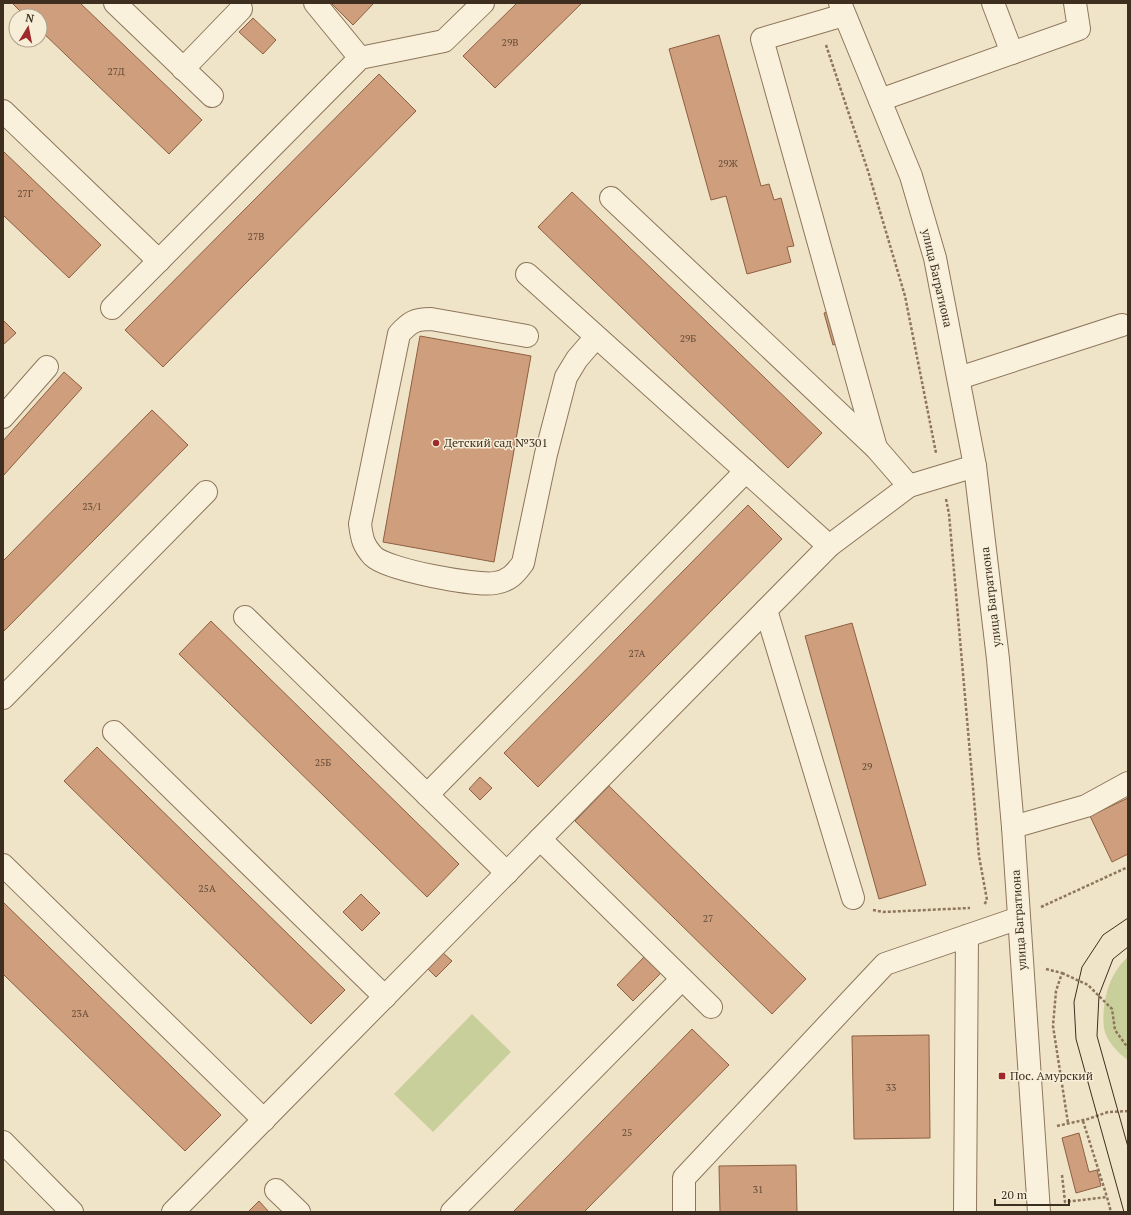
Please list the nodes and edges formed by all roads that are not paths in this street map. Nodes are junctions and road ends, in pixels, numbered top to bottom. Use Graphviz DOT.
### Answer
graph roads {
  1 [pos="115,3"];
  2 [pos="315,3"];
  3 [pos="483,3"];
  4 [pos="993,3"];
  5 [pos="1075,3"];
  6 [pos="241,9"];
  7 [pos="842,9"];
  8 [pos="1012,53"];
  9 [pos="360,58"];
  10 [pos="183,69"];
  11 [pos="212,96"];
  12 [pos="880,100"];
  13 [pos="3,111"];
  14 [pos="611,198"];
  15 [pos="159,261"];
  16 [pos="527,274"];
  17 [pos="112,308"];
  18 [pos="1122,325"];
  19 [pos="527,336"];
  20 [pos="596,337"];
  21 [pos="47,367"];
  22 [pos="959,378"];
  23 [pos="3,416"];
  24 [pos="876,448"];
  25 [pos="975,466"];
  26 [pos="746,471"];
  27 [pos="910,486"];
  28 [pos="206,492"];
  29 [pos="829,546"];
  30 [pos="766,610"];
  31 [pos="245,617"];
  32 [pos="3,698"];
  33 [pos="114,732"];
  34 [pos="1128,783"];
  35 [pos="427,795"];
  36 [pos="1013,827"];
  37 [pos="540,839"];
  38 [pos="3,865"];
  39 [pos="507,874"];
  40 [pos="853,898"];
  41 [pos="1019,918"];
  42 [pos="966,936"];
  43 [pos="682,979"];
  44 [pos="385,998"];
  45 [pos="711,1007"];
  46 [pos="264,1120"];
  47 [pos="4,1146"];
  48 [pos="276,1190"];
  49 [pos="58,1207"];
  50 [pos="173,1212"];
  51 [pos="299,1212"];
  52 [pos="452,1212"];
  53 [pos="684,1212"];
  54 [pos="965,1212"];
  55 [pos="1039,1212"];
  1 -- 10 [label="street"];
  2 -- 9 [label="street"];
  3 -- 9 [label="street"];
  4 -- 8 [label="street"];
  5 -- 8 [label="street"];
  6 -- 10 [label="street"];
  7 -- 12 [label="street, улица Багратиона"];
  7 -- 24 [label="street"];
  8 -- 12 [label="street"];
  9 -- 15 [label="street"];
  10 -- 11 [label="street"];
  12 -- 22 [label="street, улица Багратиона"];
  13 -- 15 [label="street"];
  14 -- 24 [label="street"];
  15 -- 17 [label="street"];
  16 -- 20 [label="street"];
  18 -- 22 [label="street"];
  19 -- 20 [label="street"];
  20 -- 26 [label="street"];
  21 -- 23 [label="street"];
  22 -- 25 [label="street, улица Багратиона"];
  24 -- 27 [label="street"];
  25 -- 27 [label="street"];
  25 -- 36 [label="street, улица Багратиона"];
  26 -- 29 [label="street"];
  26 -- 35 [label="street"];
  27 -- 29 [label="street"];
  28 -- 32 [label="street"];
  29 -- 30 [label="street"];
  30 -- 37 [label="street"];
  30 -- 40 [label="street"];
  31 -- 35 [label="street"];
  33 -- 44 [label="street"];
  34 -- 36 [label="street"];
  35 -- 39 [label="street"];
  36 -- 41 [label="street, улица Багратиона"];
  37 -- 39 [label="street"];
  37 -- 43 [label="street"];
  38 -- 46 [label="street"];
  39 -- 44 [label="street"];
  41 -- 42 [label="street"];
  41 -- 55 [label="street, улица Багратиона"];
  42 -- 53 [label="street"];
  42 -- 54 [label="street"];
  43 -- 45 [label="street"];
  43 -- 52 [label="street"];
  44 -- 46 [label="street"];
  46 -- 50 [label="street"];
  47 -- 49 [label="street"];
  48 -- 51 [label="street"];
}
